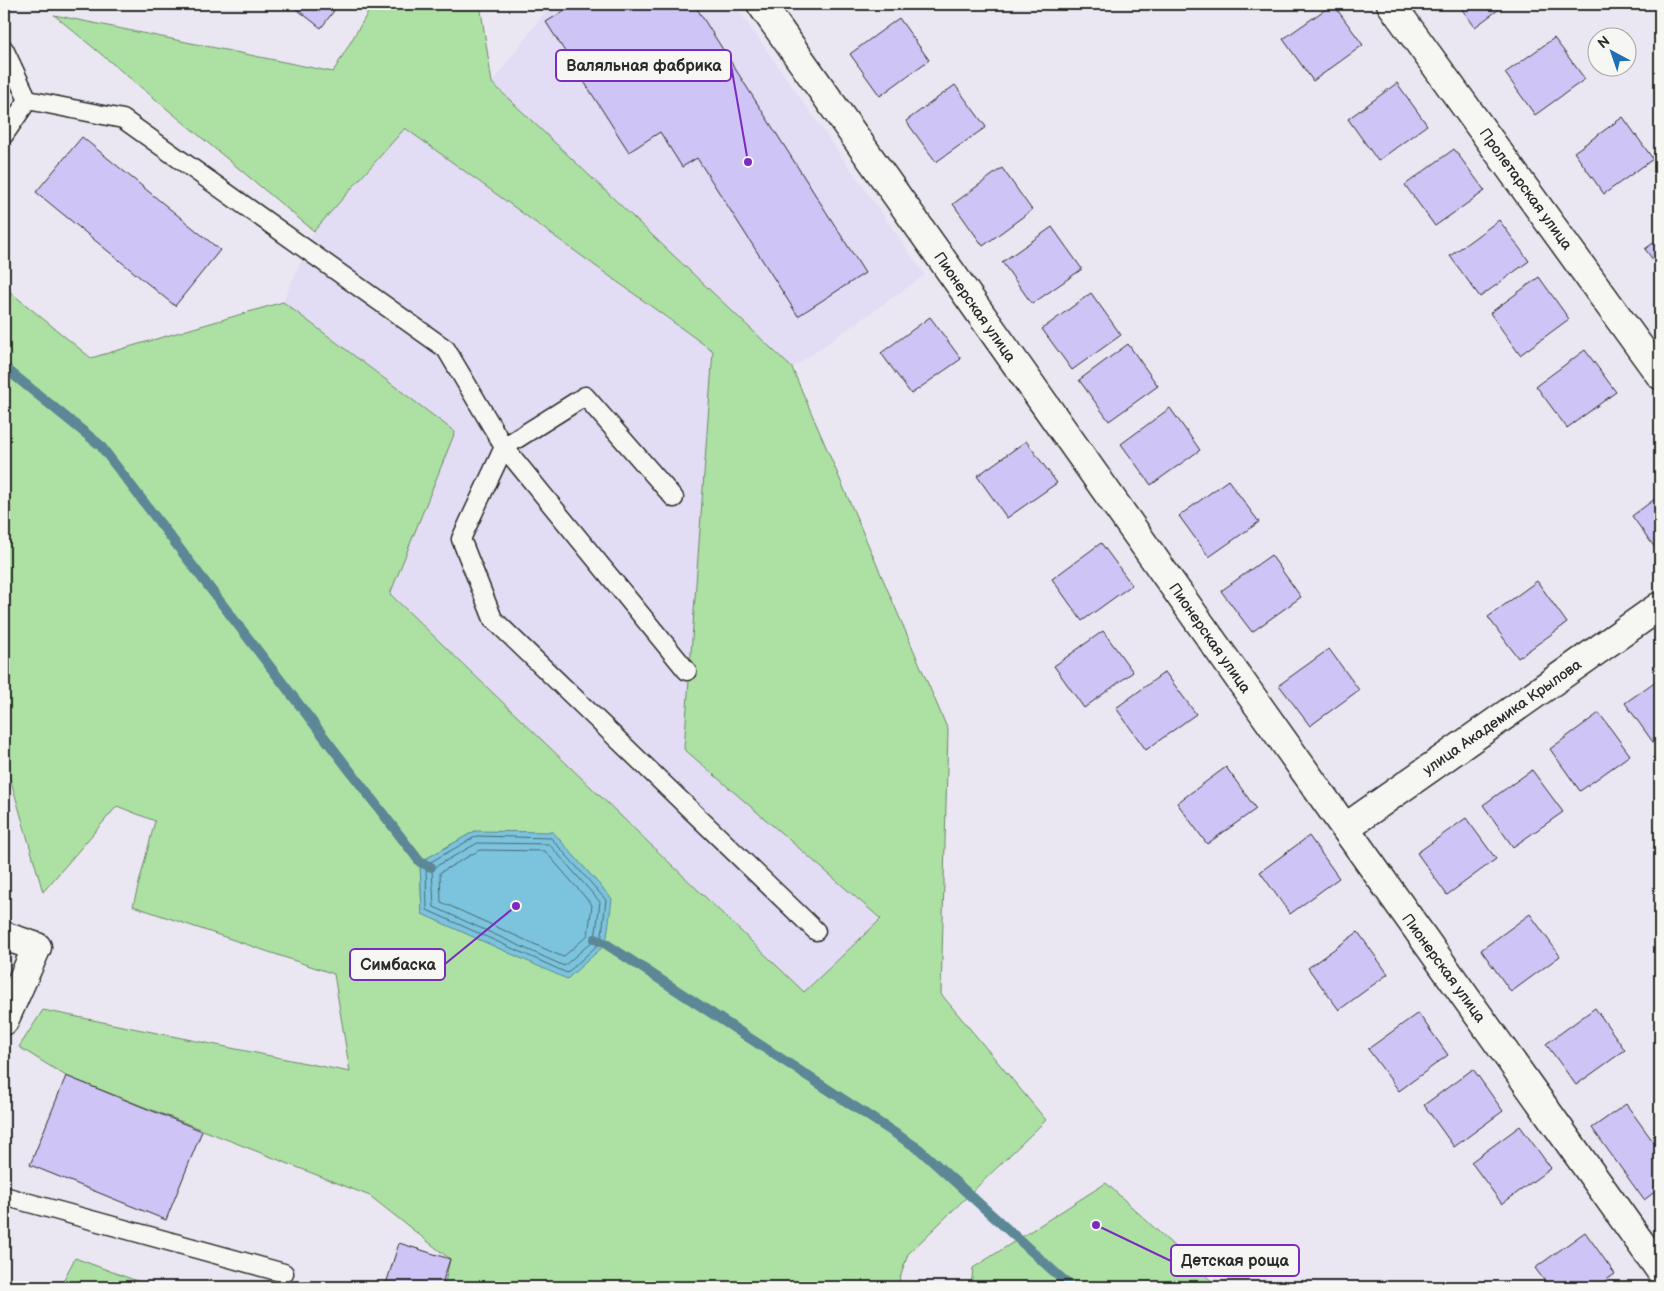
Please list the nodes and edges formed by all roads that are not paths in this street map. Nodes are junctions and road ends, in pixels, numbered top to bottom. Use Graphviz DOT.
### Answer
graph roads {
  1 [pos="761,4"];
  2 [pos="1391,4"];
  3 [pos="4,49"];
  4 [pos="28,100"];
  5 [pos="4,135"];
  6 [pos="1660,375"];
  7 [pos="504,447"];
  8 [pos="674,498"];
  9 [pos="1660,606"];
  10 [pos="687,671"];
  11 [pos="1345,828"];
  12 [pos="816,931"];
  13 [pos="4,936"];
  14 [pos="4,1021"];
  15 [pos="4,1196"];
  16 [pos="1660,1270"];
  17 [pos="284,1273"];
  1 -- 11 [label="street, Пионерская улица"];
  2 -- 6 [label="street, Пролетарская улица"];
  3 -- 4 [label="lane"];
  4 -- 5 [label="lane"];
  4 -- 7 [label="lane"];
  7 -- 8 [label="lane"];
  7 -- 10 [label="lane"];
  7 -- 12 [label="lane"];
  9 -- 11 [label="street, улица Академика Крылова"];
  11 -- 16 [label="street, Пионерская улица"];
  13 -- 14 [label="street"];
  15 -- 17 [label="lane"];
}
